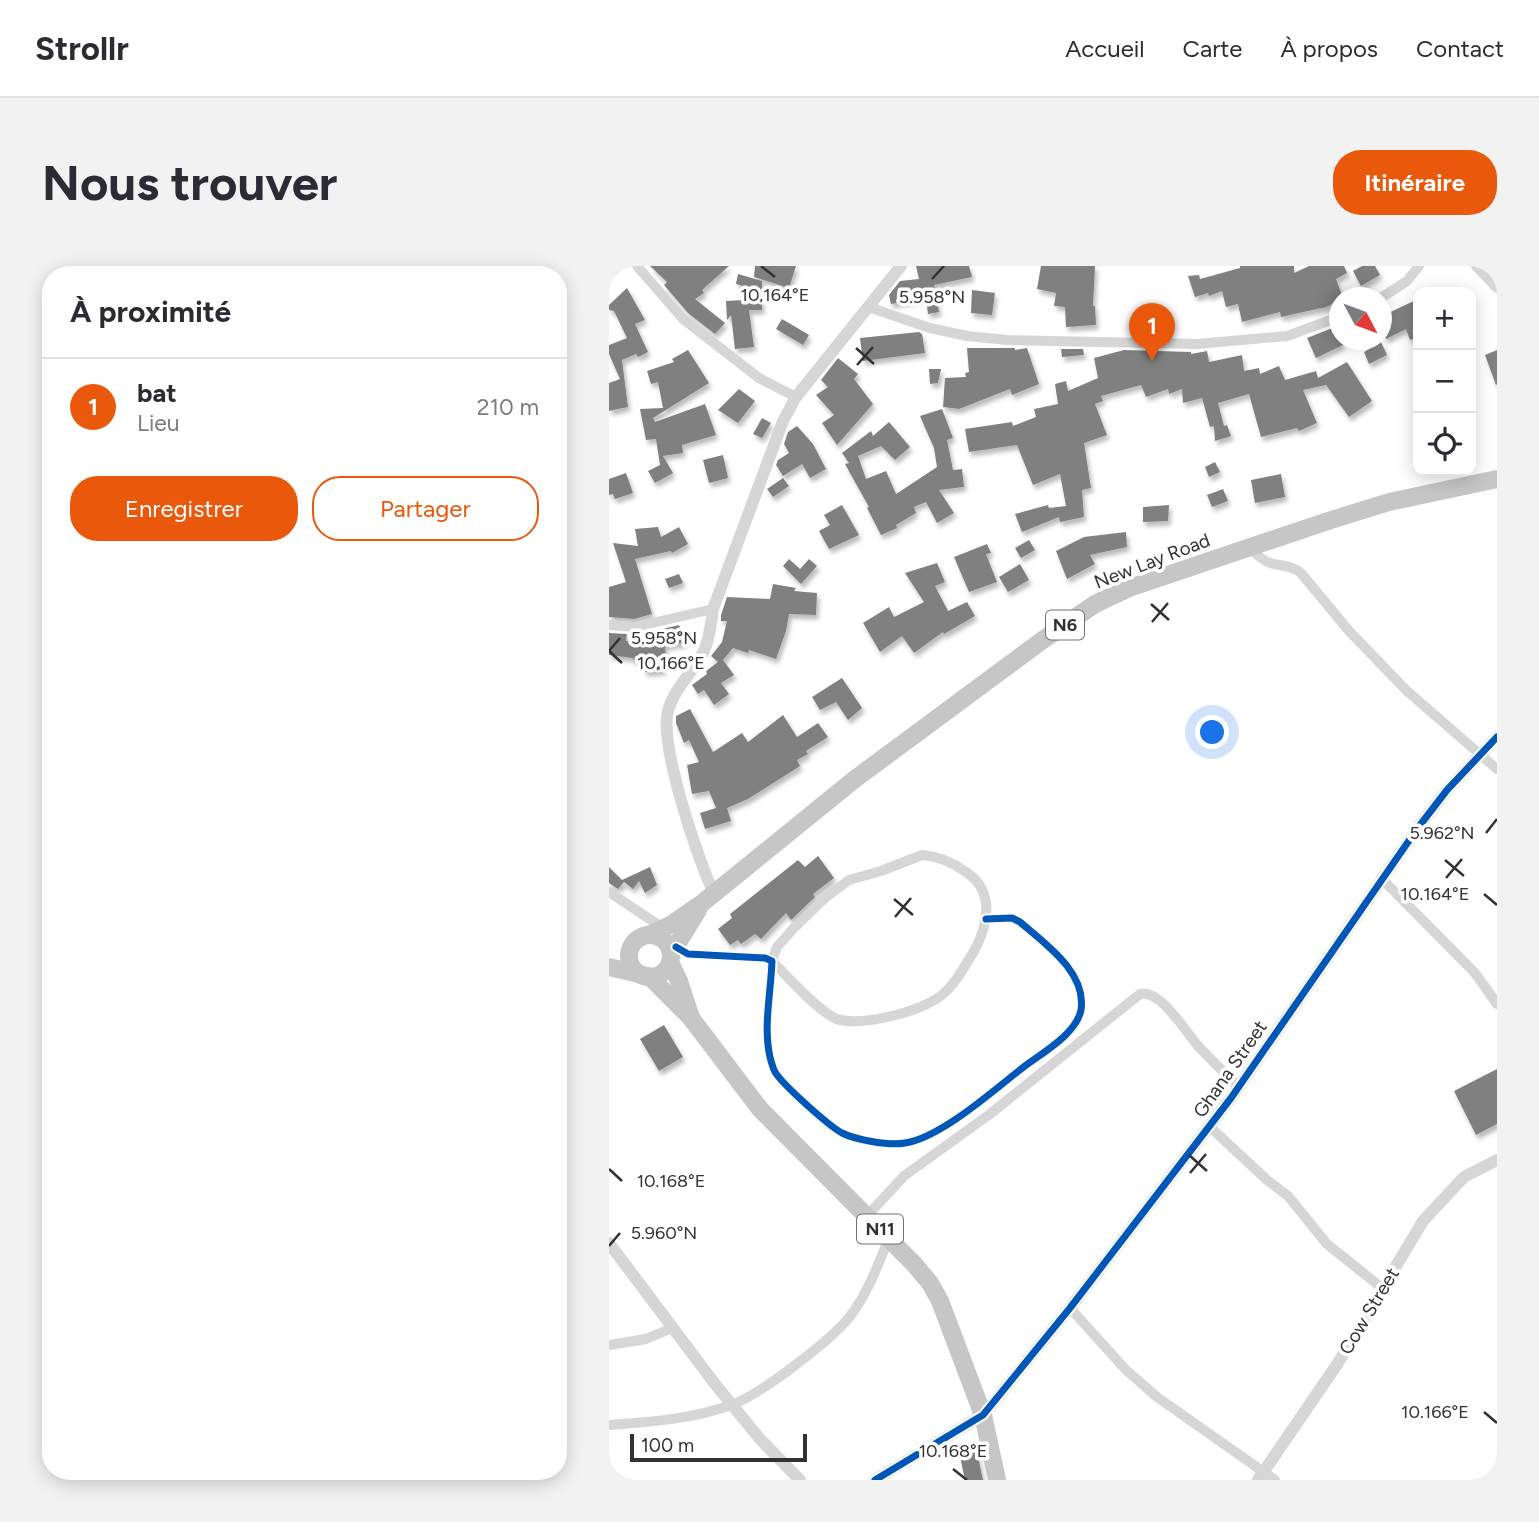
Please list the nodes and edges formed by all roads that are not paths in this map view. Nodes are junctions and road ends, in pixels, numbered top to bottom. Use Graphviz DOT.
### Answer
graph roads {
  1 [pos="637,266"];
  2 [pos="901,266"];
  3 [pos="1419,266"];
  4 [pos="1476,266"];
  5 [pos="1497,288"];
  6 [pos="1392,291"];
  7 [pos="868,307"];
  8 [pos="1329,321"];
  9 [pos="796,397"];
  10 [pos="1497,479"];
  11 [pos="1251,548"];
  12 [pos="713,608"];
  13 [pos="609,625"];
  14 [pos="1497,737"];
  15 [pos="1481,754"];
  16 [pos="1497,769"];
  17 [pos="1381,878"];
  18 [pos="609,892"];
  19 [pos="708,898"];
  20 [pos="986,919"];
  21 [pos="656,931"];
  22 [pos="631,947"];
  23 [pos="672,954"];
  24 [pos="609,955"];
  25 [pos="772,961"];
  26 [pos="609,967"];
  27 [pos="646,976"];
  28 [pos="1497,1004"];
  29 [pos="691,1018"];
  30 [pos="1239,1087"];
  31 [pos="1209,1126"];
  32 [pos="1497,1160"];
  33 [pos="867,1216"];
  34 [pos="889,1238"];
  35 [pos="609,1243"];
  36 [pos="1382,1288"];
  37 [pos="1070,1308"];
  38 [pos="672,1328"];
  39 [pos="609,1345"];
  40 [pos="733,1405"];
  41 [pos="983,1415"];
  42 [pos="609,1425"];
  43 [pos="1261,1476"];
  44 [pos="800,1480"];
  45 [pos="875,1480"];
  46 [pos="997,1480"];
  47 [pos="1275,1480"];
  1 -- 9 [label="street"];
  2 -- 7 [label="street"];
  3 -- 6 [label="street"];
  4 -- 5 [label="street"];
  7 -- 8 [label="street"];
  7 -- 9 [label="street"];
  9 -- 12 [label="street"];
  10 -- 11 [label="highway, New Lay Road / N6"];
  11 -- 15 [label="street"];
  11 -- 19 [label="highway, New Lay Road / N6"];
  12 -- 13 [label="street"];
  12 -- 19 [label="street"];
  14 -- 15 [label="street, Ghana Street"];
  15 -- 16 [label="street"];
  15 -- 17 [label="street, Ghana Street"];
  17 -- 28 [label="street"];
  17 -- 30 [label="street, Ghana Street"];
  18 -- 21 [label="street"];
  19 -- 21 [label="highway, N6"];
  19 -- 23 [label="highway, N6"];
  20 -- 25 [label="street"];
  20 -- 25 [label="street"];
  20 -- 25 [label="street"];
  21 -- 22 [label="highway, N6"];
  21 -- 23 [label="highway"];
  22 -- 24 [label="highway, N6"];
  22 -- 27 [label="highway"];
  23 -- 25 [label="street"];
  23 -- 27 [label="highway, N6"];
  23 -- 29 [label="highway, N11"];
  26 -- 27 [label="highway"];
  27 -- 29 [label="highway, N11"];
  29 -- 33 [label="highway, N11"];
  30 -- 31 [label="street, Ghana Street"];
  30 -- 33 [label="street"];
  31 -- 36 [label="street"];
  31 -- 37 [label="street, Ghana Street"];
  32 -- 36 [label="street, Cow Street"];
  33 -- 34 [label="highway, N11"];
  34 -- 40 [label="street"];
  34 -- 41 [label="highway, N11"];
  35 -- 38 [label="street"];
  36 -- 43 [label="street, Cow Street"];
  37 -- 41 [label="street, Ghana Street"];
  37 -- 43 [label="street"];
  38 -- 39 [label="street"];
  38 -- 40 [label="street"];
  40 -- 42 [label="street"];
  40 -- 44 [label="street"];
  41 -- 45 [label="street, Ghana Street"];
  41 -- 46 [label="highway, N11"];
  43 -- 47 [label="street"];
}
